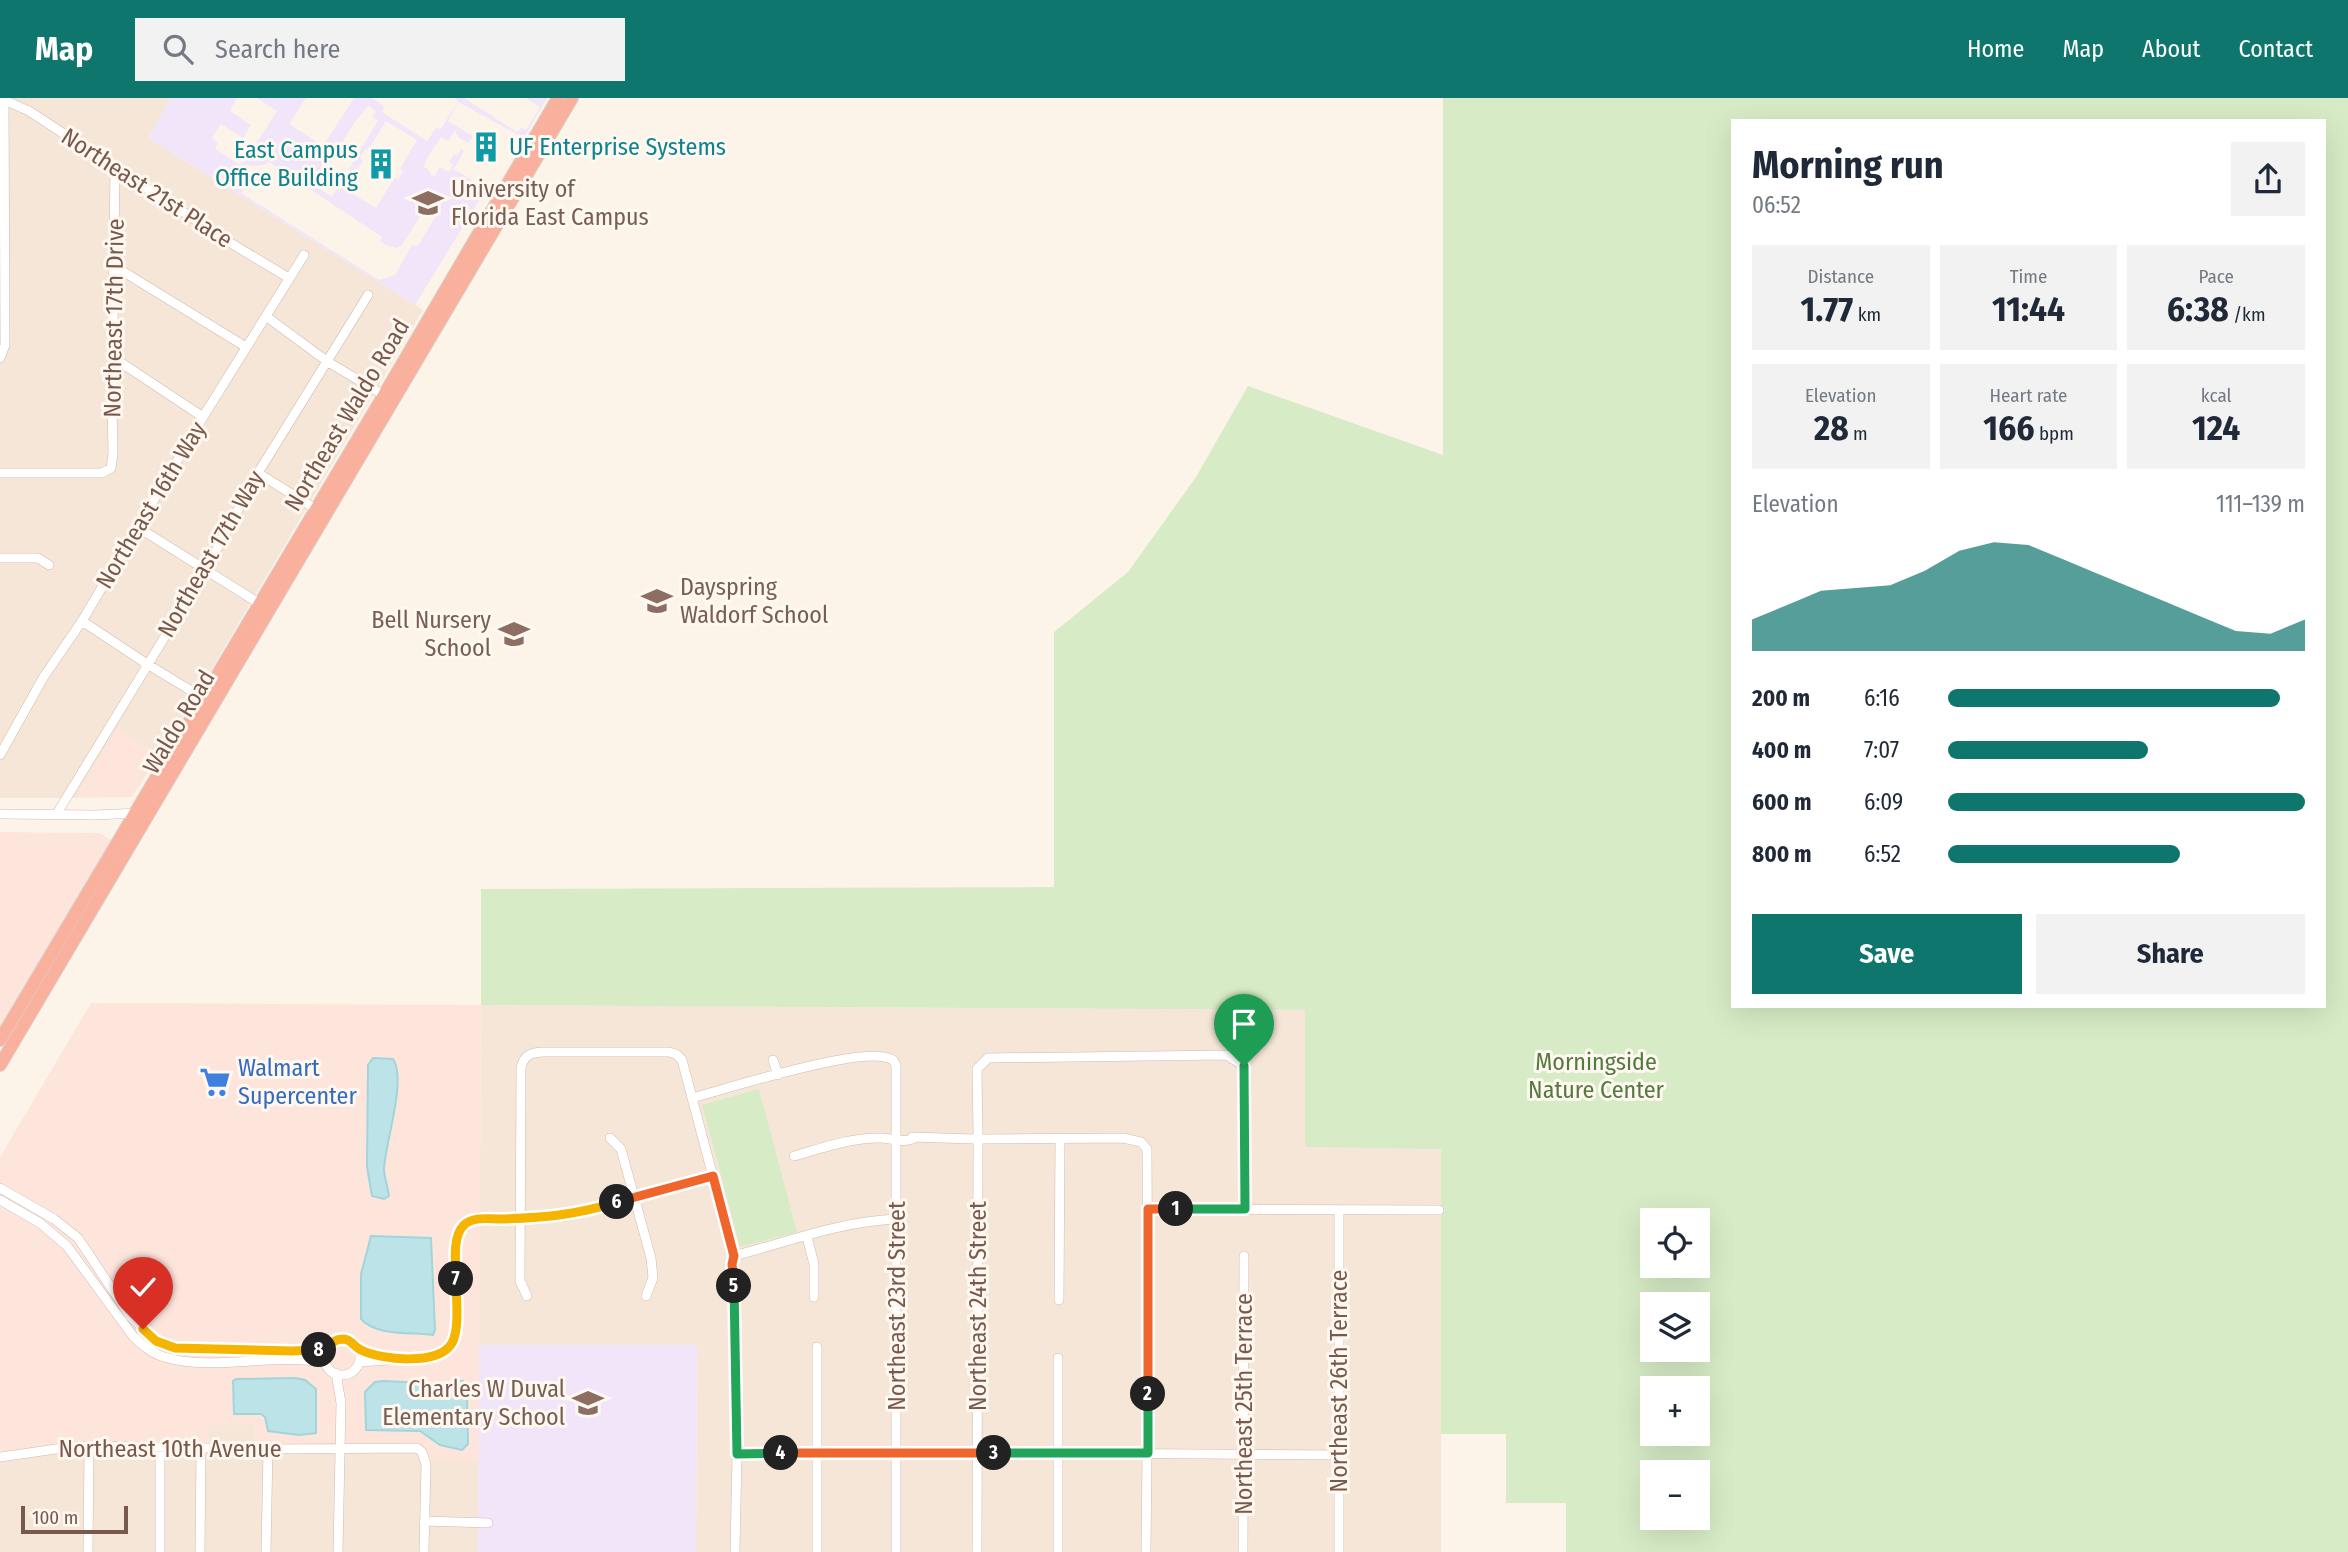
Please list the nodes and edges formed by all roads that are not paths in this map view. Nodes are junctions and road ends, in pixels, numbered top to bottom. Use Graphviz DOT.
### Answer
graph roads {
  1 [pos="558,98"];
  2 [pos="572,98"];
  3 [pos="4,99"];
  4 [pos="116,168"];
  5 [pos="304,255"];
  6 [pos="114,266"];
  7 [pos="289,278"];
  8 [pos="368,295"];
  9 [pos="267,317"];
  10 [pos="246,347"];
  11 [pos="1,356"];
  12 [pos="114,358"];
  13 [pos="328,362"];
  14 [pos="389,398"];
  15 [pos="203,418"];
  16 [pos="0,473"];
  17 [pos="258,473"];
  18 [pos="321,512"];
  19 [pos="139,528"];
  20 [pos="0,558"];
  21 [pos="49,565"];
  22 [pos="205,571"];
  23 [pos="265,606"];
  24 [pos="82,621"];
  25 [pos="147,664"];
  26 [pos="209,701"];
  27 [pos="0,755"];
  28 [pos="144,813"];
  29 [pos="0,814"];
  30 [pos="56,815"];
  31 [pos="0,1040"];
  32 [pos="773,1059"];
  33 [pos="0,1065"];
  34 [pos="778,1075"];
  35 [pos="692,1098"];
  36 [pos="897,1129"];
  37 [pos="610,1138"];
  38 [pos="915,1138"];
  39 [pos="978,1139"];
  40 [pos="1060,1139"];
  41 [pos="897,1140"];
  42 [pos="794,1156"];
  43 [pos="713,1176"];
  44 [pos="0,1188"];
  45 [pos="635,1197"];
  46 [pos="0,1200"];
  47 [pos="1148,1209"];
  48 [pos="1245,1209"];
  49 [pos="1339,1210"];
  50 [pos="1439,1210"];
  51 [pos="520,1219"];
  52 [pos="897,1219"];
  53 [pos="807,1237"];
  54 [pos="734,1256"];
  55 [pos="1244,1256"];
  56 [pos="107,1280"];
  57 [pos="98,1287"];
  58 [pos="527,1296"];
  59 [pos="646,1296"];
  60 [pos="814,1297"];
  61 [pos="1059,1300"];
  62 [pos="817,1347"];
  63 [pos="326,1349"];
  64 [pos="359,1350"];
  65 [pos="395,1358"];
  66 [pos="1058,1358"];
  67 [pos="359,1362"];
  68 [pos="326,1363"];
  69 [pos="336,1373"];
  70 [pos="348,1374"];
  71 [pos="341,1403"];
  72 [pos="89,1446"];
  73 [pos="160,1447"];
  74 [pos="201,1448"];
  75 [pos="341,1448"];
  76 [pos="268,1449"];
  77 [pos="817,1453"];
  78 [pos="896,1453"];
  79 [pos="978,1453"];
  80 [pos="1057,1453"];
  81 [pos="1148,1453"];
  82 [pos="737,1454"];
  83 [pos="1244,1454"];
  84 [pos="1339,1455"];
  85 [pos="0,1457"];
  86 [pos="424,1521"];
  87 [pos="488,1523"];
  88 [pos="88,1552"];
  89 [pos="160,1552"];
  90 [pos="201,1552"];
  91 [pos="266,1552"];
  92 [pos="338,1552"];
  93 [pos="424,1552"];
  94 [pos="735,1552"];
  95 [pos="817,1552"];
  96 [pos="896,1552"];
  97 [pos="977,1552"];
  98 [pos="1058,1552"];
  99 [pos="1146,1552"];
  100 [pos="1243,1552"];
  101 [pos="1339,1552"];
  1 -- 14 [label="highway, Northeast Waldo Road"];
  2 -- 14 [label="highway, Northeast Waldo Road"];
  3 -- 4 [label="street, Northeast 21st Place"];
  3 -- 11 [label="street"];
  4 -- 6 [label="street, Northeast 17th Drive"];
  4 -- 7 [label="street, Northeast 21st Place"];
  5 -- 7 [label="street, Northeast 16th Way"];
  6 -- 10 [label="street"];
  6 -- 12 [label="street, Northeast 17th Drive"];
  7 -- 9 [label="street, Northeast 16th Way"];
  8 -- 13 [label="street, Northeast 17th Way"];
  9 -- 10 [label="street, Northeast 16th Way"];
  9 -- 13 [label="street"];
  10 -- 15 [label="street, Northeast 16th Way"];
  12 -- 15 [label="street"];
  12 -- 16 [label="street, Northeast 17th Drive"];
  13 -- 14 [label="street"];
  13 -- 17 [label="street, Northeast 17th Way"];
  14 -- 18 [label="highway, Waldo Road"];
  15 -- 19 [label="street, Northeast 16th Way"];
  17 -- 18 [label="street"];
  17 -- 22 [label="street, Northeast 17th Way"];
  18 -- 23 [label="highway, Waldo Road"];
  19 -- 22 [label="street"];
  19 -- 24 [label="street, Northeast 16th Way"];
  20 -- 21 [label="street"];
  22 -- 23 [label="street"];
  22 -- 25 [label="street, Northeast 17th Way"];
  23 -- 26 [label="highway, Waldo Road"];
  24 -- 25 [label="street"];
  24 -- 27 [label="street, Northeast 16th Way"];
  25 -- 26 [label="street"];
  25 -- 30 [label="street, Northeast 17th Way"];
  26 -- 28 [label="highway, Waldo Road"];
  26 -- 28 [label="highway, Waldo Road"];
  28 -- 30 [label="street"];
  28 -- 31 [label="highway, Waldo Road"];
  28 -- 33 [label="highway, Waldo Road"];
  29 -- 30 [label="street"];
  32 -- 34 [label="street"];
  34 -- 35 [label="street"];
  34 -- 36 [label="street, Northeast 23rd Street"];
  35 -- 43 [label="street"];
  35 -- 51 [label="street"];
  36 -- 38 [label="street"];
  36 -- 41 [label="street, Northeast 23rd Street"];
  37 -- 45 [label="street"];
  38 -- 39 [label="street"];
  38 -- 41 [label="street"];
  39 -- 40 [label="street"];
  39 -- 48 [label="street, Northeast 24th Street"];
  39 -- 79 [label="street, Northeast 24th Street"];
  40 -- 47 [label="street"];
  40 -- 61 [label="street"];
  41 -- 42 [label="street"];
  41 -- 52 [label="street, Northeast 23rd Street"];
  43 -- 45 [label="street"];
  43 -- 54 [label="street"];
  44 -- 56 [label="street"];
  45 -- 51 [label="street"];
  45 -- 59 [label="street"];
  46 -- 57 [label="street"];
  47 -- 48 [label="street"];
  47 -- 81 [label="street"];
  48 -- 49 [label="street"];
  49 -- 50 [label="street"];
  49 -- 84 [label="street, Northeast 26th Terrace"];
  51 -- 58 [label="street"];
  51 -- 65 [label="street"];
  52 -- 53 [label="street"];
  52 -- 78 [label="street, Northeast 23rd Street"];
  53 -- 54 [label="street"];
  53 -- 60 [label="street"];
  54 -- 82 [label="street"];
  55 -- 83 [label="street, Northeast 25th Terrace"];
  56 -- 57 [label="street"];
  56 -- 63 [label="street"];
  57 -- 68 [label="street"];
  62 -- 77 [label="street"];
  63 -- 64 [label="street"];
  63 -- 68 [label="street"];
  64 -- 65 [label="street"];
  64 -- 67 [label="street"];
  65 -- 67 [label="street"];
  66 -- 80 [label="street"];
  67 -- 70 [label="street"];
  68 -- 69 [label="street"];
  69 -- 70 [label="street"];
  69 -- 71 [label="street"];
  70 -- 71 [label="street"];
  71 -- 75 [label="street"];
  72 -- 73 [label="street, Northeast 10th Avenue"];
  72 -- 85 [label="street, Northeast 10th Avenue"];
  72 -- 88 [label="street"];
  73 -- 74 [label="street, Northeast 10th Avenue"];
  73 -- 89 [label="street"];
  74 -- 76 [label="street, Northeast 10th Avenue"];
  74 -- 90 [label="street"];
  75 -- 76 [label="street, Northeast 10th Avenue"];
  75 -- 86 [label="street, Northeast 10th Avenue"];
  75 -- 92 [label="street"];
  76 -- 91 [label="street"];
  77 -- 78 [label="street"];
  77 -- 82 [label="street"];
  77 -- 95 [label="street"];
  78 -- 79 [label="street"];
  78 -- 96 [label="street, Northeast 23rd Street"];
  79 -- 80 [label="street"];
  79 -- 97 [label="street, Northeast 24th Street"];
  80 -- 81 [label="street"];
  80 -- 98 [label="street"];
  81 -- 83 [label="street"];
  81 -- 99 [label="street"];
  82 -- 94 [label="street"];
  83 -- 84 [label="street"];
  83 -- 100 [label="street, Northeast 25th Terrace"];
  84 -- 101 [label="street, Northeast 26th Terrace"];
  86 -- 87 [label="street"];
  86 -- 93 [label="street"];
}
